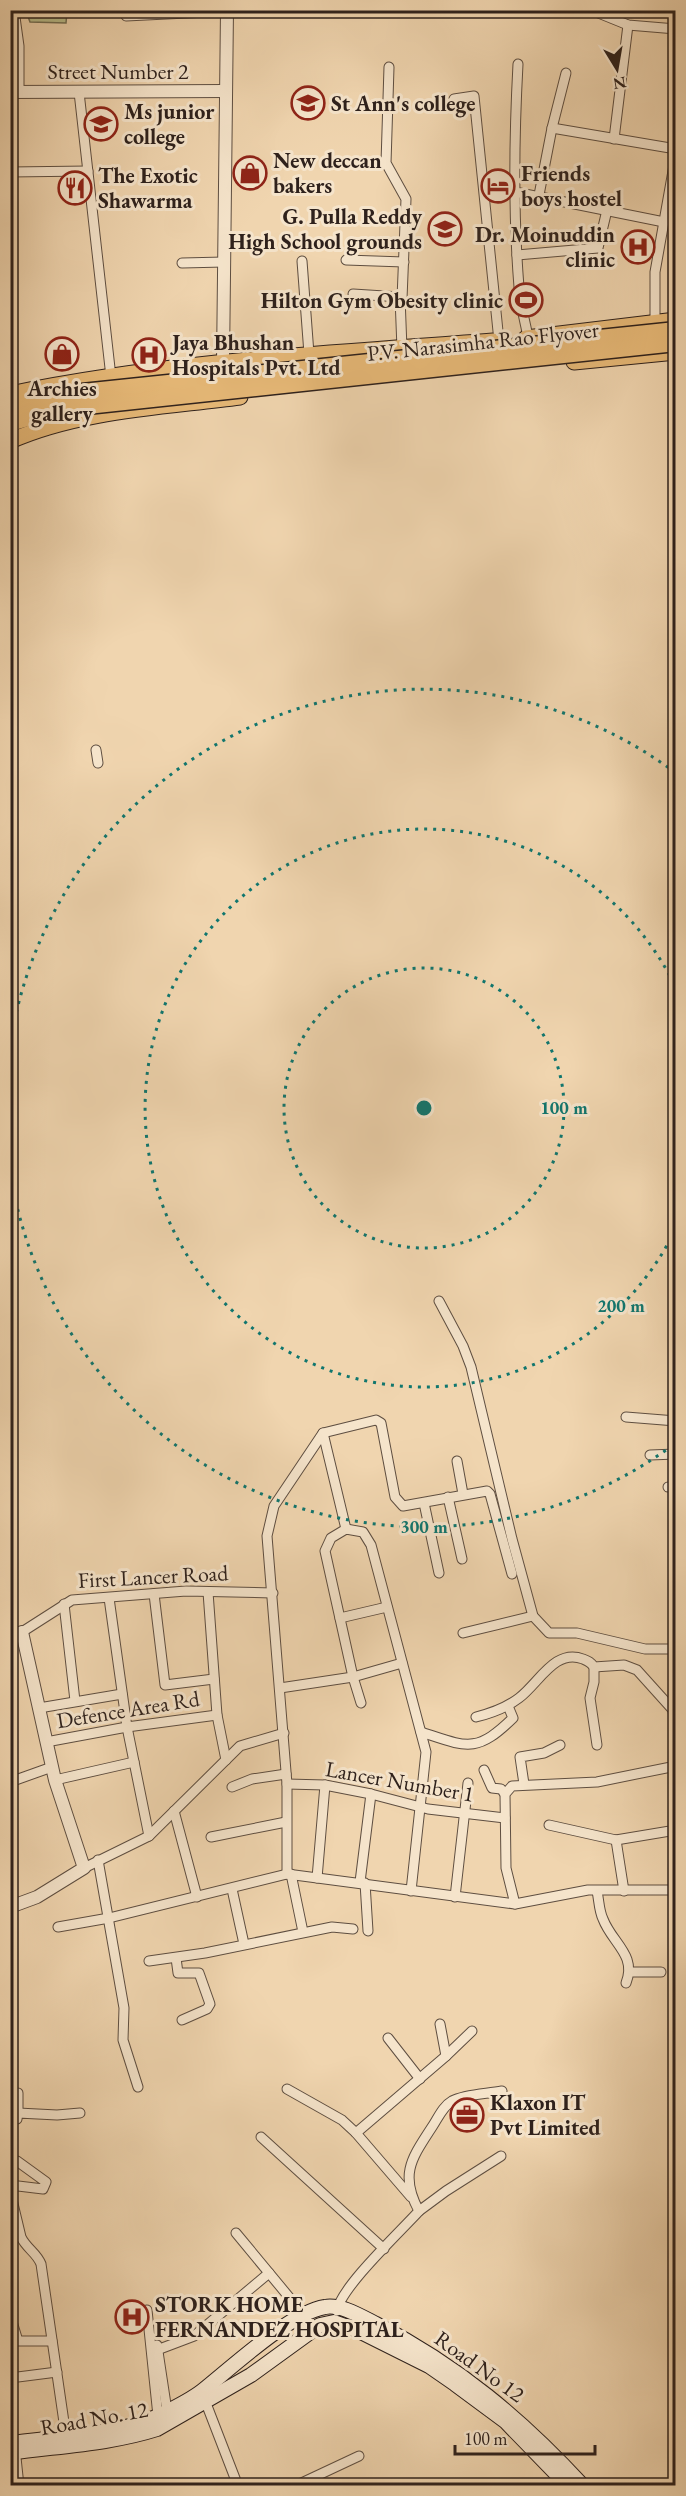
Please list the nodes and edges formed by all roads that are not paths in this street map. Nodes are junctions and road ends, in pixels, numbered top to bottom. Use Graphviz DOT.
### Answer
graph roads {
  1 [pos="14,10"];
  2 [pos="591,10"];
  3 [pos="227,11"];
  4 [pos="126,16"];
  5 [pos="628,25"];
  6 [pos="675,29"];
  7 [pos="15,46"];
  8 [pos="518,64"];
  9 [pos="389,68"];
  10 [pos="566,73"];
  11 [pos="226,91"];
  12 [pos="15,92"];
  13 [pos="79,92"];
  14 [pos="454,99"];
  15 [pos="552,128"];
  16 [pos="614,139"];
  17 [pos="675,152"];
  18 [pos="88,171"];
  19 [pos="10,172"];
  20 [pos="673,182"];
  21 [pos="515,192"];
  22 [pos="539,195"];
  23 [pos="607,210"];
  24 [pos="664,222"];
  25 [pos="517,255"];
  26 [pos="346,260"];
  27 [pos="302,261"];
  28 [pos="224,262"];
  29 [pos="404,262"];
  30 [pos="182,263"];
  31 [pos="353,294"];
  32 [pos="402,299"];
  33 [pos="675,320"];
  34 [pos="655,322"];
  35 [pos="675,330"];
  36 [pos="528,338"];
  37 [pos="499,341"];
  38 [pos="675,343"];
  39 [pos="440,345"];
  40 [pos="402,349"];
  41 [pos="675,352"];
  42 [pos="309,354"];
  43 [pos="223,363"];
  44 [pos="442,374"];
  45 [pos="111,377"];
  46 [pos="14,392"];
  47 [pos="10,408"];
  48 [pos="10,423"];
  49 [pos="10,441"];
  50 [pos="96,750"];
  51 [pos="98,763"];
  52 [pos="439,1301"];
  53 [pos="626,1418"];
  54 [pos="675,1422"];
  55 [pos="323,1433"];
  56 [pos="675,1454"];
  57 [pos="650,1455"];
  58 [pos="456,1461"];
  59 [pos="463,1494"];
  60 [pos="448,1497"];
  61 [pos="424,1503"];
  62 [pos="346,1529"];
  63 [pos="462,1559"];
  64 [pos="439,1573"];
  65 [pos="512,1574"];
  66 [pos="208,1592"];
  67 [pos="273,1593"];
  68 [pos="154,1594"];
  69 [pos="109,1598"];
  70 [pos="64,1604"];
  71 [pos="387,1607"];
  72 [pos="534,1616"];
  73 [pos="340,1618"];
  74 [pos="22,1632"];
  75 [pos="463,1633"];
  76 [pos="10,1639"];
  77 [pos="675,1649"];
  78 [pos="402,1663"];
  79 [pos="592,1664"];
  80 [pos="353,1677"];
  81 [pos="214,1679"];
  82 [pos="280,1688"];
  83 [pos="122,1694"];
  84 [pos="75,1701"];
  85 [pos="361,1703"];
  86 [pos="508,1706"];
  87 [pos="39,1707"];
  88 [pos="217,1715"];
  89 [pos="476,1718"];
  90 [pos="127,1727"];
  91 [pos="284,1733"];
  92 [pos="675,1735"];
  93 [pos="422,1737"];
  94 [pos="46,1742"];
  95 [pos="560,1745"];
  96 [pos="597,1745"];
  97 [pos="226,1760"];
  98 [pos="134,1762"];
  99 [pos="675,1766"];
  100 [pos="52,1767"];
  101 [pos="484,1770"];
  102 [pos="287,1779"];
  103 [pos="55,1780"];
  104 [pos="10,1782"];
  105 [pos="468,1783"];
  106 [pos="524,1784"];
  107 [pos="325,1785"];
  108 [pos="232,1787"];
  109 [pos="371,1794"];
  110 [pos="505,1794"];
  111 [pos="421,1807"];
  112 [pos="174,1811"];
  113 [pos="465,1814"];
  114 [pos="505,1818"];
  115 [pos="286,1822"];
  116 [pos="549,1825"];
  117 [pos="675,1830"];
  118 [pos="149,1836"];
  119 [pos="211,1837"];
  120 [pos="616,1840"];
  121 [pos="98,1860"];
  122 [pos="84,1868"];
  123 [pos="289,1874"];
  124 [pos="317,1878"];
  125 [pos="362,1882"];
  126 [pos="232,1888"];
  127 [pos="675,1890"];
  128 [pos="411,1891"];
  129 [pos="597,1891"];
  130 [pos="624,1891"];
  131 [pos="197,1897"];
  132 [pos="455,1897"];
  133 [pos="515,1904"];
  134 [pos="10,1907"];
  135 [pos="109,1918"];
  136 [pos="58,1927"];
  137 [pos="353,1929"];
  138 [pos="368,1931"];
  139 [pos="303,1932"];
  140 [pos="243,1944"];
  141 [pos="176,1958"];
  142 [pos="149,1961"];
  143 [pos="631,1972"];
  144 [pos="661,1972"];
  145 [pos="626,1983"];
  146 [pos="182,2020"];
  147 [pos="440,2024"];
  148 [pos="472,2031"];
  149 [pos="388,2038"];
  150 [pos="446,2056"];
  151 [pos="420,2079"];
  152 [pos="138,2087"];
  153 [pos="287,2089"];
  154 [pos="502,2091"];
  155 [pos="10,2093"];
  156 [pos="18,2113"];
  157 [pos="80,2113"];
  158 [pos="10,2120"];
  159 [pos="356,2133"];
  160 [pos="261,2137"];
  161 [pos="501,2156"];
  162 [pos="10,2159"];
  163 [pos="10,2185"];
  164 [pos="10,2191"];
  165 [pos="412,2198"];
  166 [pos="419,2211"];
  167 [pos="14,2218"];
  168 [pos="236,2233"];
  169 [pos="384,2249"];
  170 [pos="269,2273"];
  171 [pos="147,2310"];
  172 [pos="303,2314"];
  173 [pos="10,2315"];
  174 [pos="336,2315"];
  175 [pos="153,2319"];
  176 [pos="52,2341"];
  177 [pos="158,2350"];
  178 [pos="57,2372"];
  179 [pos="10,2378"];
  180 [pos="204,2396"];
  181 [pos="163,2413"];
  182 [pos="66,2436"];
  183 [pos="12,2448"];
  184 [pos="359,2456"];
  185 [pos="235,2484"];
  186 [pos="19,2486"];
  187 [pos="295,2486"];
  188 [pos="568,2486"];
  189 [pos="583,2486"];
  1 -- 7 [label="street"];
  2 -- 5 [label="street"];
  3 -- 4 [label="street"];
  3 -- 11 [label="street"];
  5 -- 6 [label="street"];
  5 -- 16 [label="street"];
  7 -- 12 [label="street"];
  8 -- 21 [label="street"];
  9 -- 29 [label="street"];
  10 -- 15 [label="street"];
  11 -- 13 [label="street, Street Number 2"];
  11 -- 28 [label="street"];
  12 -- 13 [label="street, Street Number 2"];
  13 -- 18 [label="street"];
  14 -- 37 [label="street"];
  15 -- 16 [label="street"];
  15 -- 22 [label="street"];
  16 -- 17 [label="street"];
  17 -- 20 [label="street"];
  18 -- 19 [label="street"];
  18 -- 45 [label="street"];
  20 -- 24 [label="street"];
  21 -- 22 [label="street"];
  21 -- 25 [label="street"];
  22 -- 23 [label="street"];
  23 -- 24 [label="street"];
  23 -- 25 [label="street"];
  24 -- 34 [label="street"];
  25 -- 36 [label="street"];
  26 -- 29 [label="street"];
  27 -- 42 [label="street"];
  28 -- 30 [label="street"];
  28 -- 43 [label="street"];
  29 -- 32 [label="street"];
  31 -- 32 [label="street"];
  32 -- 40 [label="street"];
  33 -- 34 [label="highway"];
  34 -- 36 [label="highway"];
  35 -- 47 [label="highway, P.V. Narasimha Rao Flyover, bridge"];
  36 -- 37 [label="highway"];
  37 -- 39 [label="highway"];
  38 -- 48 [label="highway, P.V. Narasimha Rao Flyover, bridge"];
  39 -- 40 [label="highway"];
  39 -- 44 [label="highway"];
  40 -- 42 [label="highway"];
  41 -- 44 [label="highway"];
  42 -- 43 [label="highway"];
  43 -- 45 [label="highway"];
  44 -- 49 [label="highway"];
  45 -- 46 [label="highway"];
  50 -- 51 [label="street"];
  52 -- 72 [label="street"];
  53 -- 54 [label="street"];
  55 -- 61 [label="street"];
  55 -- 62 [label="street"];
  55 -- 67 [label="street"];
  56 -- 57 [label="street"];
  58 -- 59 [label="street"];
  59 -- 60 [label="street"];
  59 -- 65 [label="street"];
  60 -- 61 [label="street"];
  60 -- 63 [label="street"];
  61 -- 64 [label="street"];
  62 -- 71 [label="street"];
  62 -- 73 [label="street"];
  66 -- 67 [label="street, First Lancer Road"];
  66 -- 68 [label="street, First Lancer Road"];
  66 -- 81 [label="street"];
  67 -- 82 [label="street"];
  68 -- 69 [label="street, First Lancer Road"];
  68 -- 81 [label="street"];
  69 -- 70 [label="street, First Lancer Road"];
  69 -- 83 [label="street"];
  70 -- 74 [label="street, First Lancer Road"];
  70 -- 84 [label="street"];
  71 -- 73 [label="street"];
  71 -- 78 [label="street"];
  72 -- 75 [label="street"];
  72 -- 77 [label="street"];
  73 -- 80 [label="street"];
  74 -- 76 [label="street, First Lancer Road"];
  74 -- 87 [label="street"];
  78 -- 80 [label="street"];
  78 -- 93 [label="street"];
  79 -- 86 [label="street"];
  79 -- 92 [label="street"];
  79 -- 96 [label="street"];
  80 -- 82 [label="street"];
  80 -- 85 [label="street"];
  81 -- 88 [label="street"];
  82 -- 91 [label="street"];
  83 -- 84 [label="street"];
  83 -- 90 [label="street"];
  84 -- 87 [label="street"];
  86 -- 89 [label="street"];
  86 -- 93 [label="street"];
  87 -- 94 [label="street"];
  88 -- 90 [label="street, Defence Area Rd"];
  88 -- 97 [label="street"];
  90 -- 94 [label="street, Defence Area Rd"];
  90 -- 98 [label="street"];
  91 -- 97 [label="street"];
  91 -- 102 [label="street"];
  93 -- 111 [label="street"];
  94 -- 100 [label="street"];
  95 -- 106 [label="street"];
  97 -- 112 [label="street"];
  98 -- 103 [label="street"];
  98 -- 118 [label="street"];
  99 -- 106 [label="street"];
  100 -- 103 [label="street"];
  100 -- 104 [label="street"];
  101 -- 110 [label="street"];
  102 -- 107 [label="street, Lancer Number 1"];
  102 -- 108 [label="street, Lancer Number 1"];
  102 -- 115 [label="street"];
  103 -- 122 [label="street"];
  105 -- 113 [label="street"];
  106 -- 110 [label="street"];
  107 -- 109 [label="street, Lancer Number 1"];
  107 -- 124 [label="street"];
  109 -- 111 [label="street, Lancer Number 1"];
  109 -- 125 [label="street"];
  110 -- 114 [label="street"];
  111 -- 113 [label="street, Lancer Number 1"];
  111 -- 128 [label="street"];
  112 -- 118 [label="street"];
  112 -- 131 [label="street"];
  113 -- 114 [label="street, Lancer Number 1"];
  113 -- 132 [label="street"];
  114 -- 133 [label="street"];
  115 -- 119 [label="street"];
  115 -- 123 [label="street"];
  116 -- 120 [label="street"];
  117 -- 120 [label="street"];
  118 -- 121 [label="street"];
  120 -- 130 [label="street"];
  121 -- 122 [label="street"];
  121 -- 135 [label="street"];
  122 -- 134 [label="street"];
  123 -- 124 [label="street"];
  123 -- 126 [label="street"];
  123 -- 139 [label="street"];
  124 -- 125 [label="street"];
  125 -- 128 [label="street"];
  125 -- 138 [label="street"];
  126 -- 131 [label="street"];
  126 -- 140 [label="street"];
  127 -- 130 [label="street"];
  128 -- 132 [label="street"];
  129 -- 130 [label="street"];
  129 -- 133 [label="street"];
  129 -- 143 [label="street"];
  131 -- 135 [label="street"];
  132 -- 133 [label="street"];
  135 -- 136 [label="street"];
  135 -- 152 [label="street"];
  137 -- 139 [label="street"];
  139 -- 140 [label="street"];
  140 -- 141 [label="street"];
  141 -- 142 [label="street"];
  141 -- 146 [label="street"];
  143 -- 144 [label="street"];
  143 -- 145 [label="street"];
  147 -- 150 [label="street"];
  148 -- 150 [label="street"];
  149 -- 151 [label="street"];
  150 -- 151 [label="street"];
  151 -- 159 [label="street"];
  153 -- 159 [label="street"];
  154 -- 165 [label="street"];
  155 -- 156 [label="street"];
  156 -- 157 [label="street"];
  156 -- 158 [label="street"];
  159 -- 165 [label="street"];
  160 -- 169 [label="street"];
  161 -- 166 [label="street"];
  162 -- 163 [label="street"];
  164 -- 167 [label="street"];
  165 -- 166 [label="street"];
  166 -- 169 [label="street"];
  167 -- 176 [label="street"];
  168 -- 170 [label="street"];
  169 -- 174 [label="street"];
  170 -- 172 [label="street"];
  170 -- 177 [label="street"];
  171 -- 181 [label="street"];
  172 -- 174 [label="main road, Road No 12"];
  172 -- 180 [label="main road, Road No 12"];
  173 -- 176 [label="street"];
  174 -- 180 [label="main road, Road No. 12"];
  174 -- 188 [label="main road"];
  174 -- 189 [label="main road, Road No 12"];
  175 -- 177 [label="street"];
  176 -- 178 [label="street"];
  177 -- 181 [label="street"];
  178 -- 179 [label="street"];
  178 -- 182 [label="street"];
  180 -- 181 [label="main road, Road No 12"];
  180 -- 183 [label="main road, Road No. 12"];
  180 -- 185 [label="street"];
  181 -- 182 [label="main road, Road No 12"];
  182 -- 183 [label="main road, Road No 12"];
  183 -- 186 [label="street"];
  184 -- 187 [label="street"];
}
